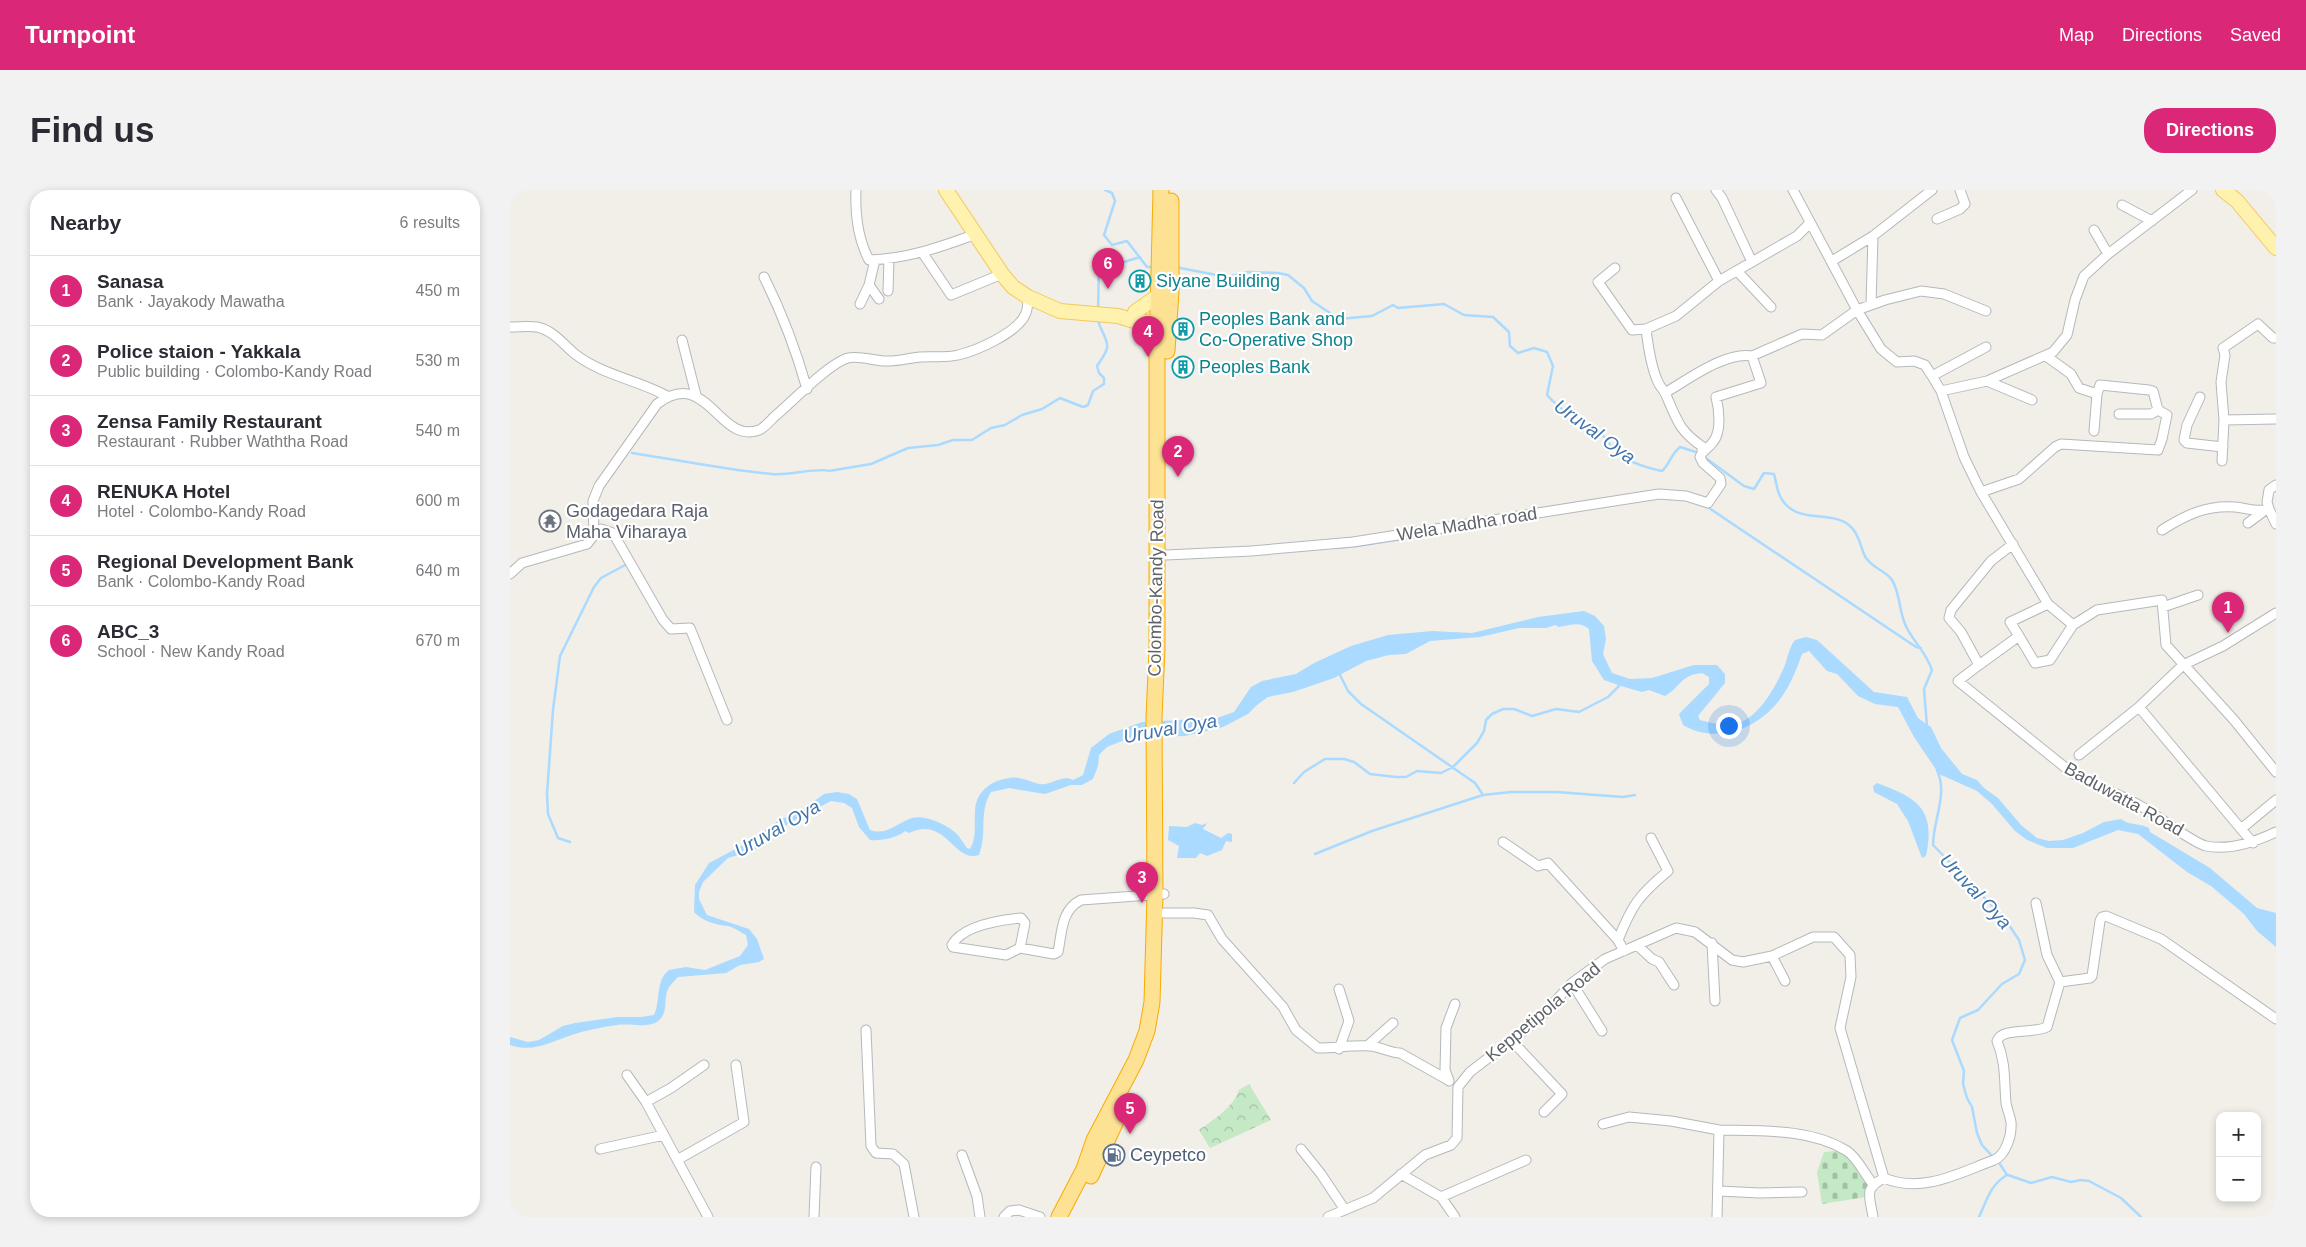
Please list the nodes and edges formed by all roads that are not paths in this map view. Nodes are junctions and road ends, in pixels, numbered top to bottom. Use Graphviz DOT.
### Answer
graph roads {
  1 [pos="856,190"];
  2 [pos="946,190"];
  3 [pos="1161,190"];
  4 [pos="1171,190"];
  5 [pos="1716,190"];
  6 [pos="1793,190"];
  7 [pos="1932,190"];
  8 [pos="1960,190"];
  9 [pos="2192,190"];
  10 [pos="2224,190"];
  11 [pos="1676,198"];
  12 [pos="2122,205"];
  13 [pos="1937,219"];
  14 [pos="2152,221"];
  15 [pos="1810,223"];
  16 [pos="2094,230"];
  17 [pos="976,234"];
  18 [pos="1872,236"];
  19 [pos="1166,238"];
  20 [pos="2276,248"];
  21 [pos="922,252"];
  22 [pos="2108,254"];
  23 [pos="875,260"];
  24 [pos="889,260"];
  25 [pos="1832,261"];
  26 [pos="1752,262"];
  27 [pos="1615,268"];
  28 [pos="1737,271"];
  29 [pos="1002,274"];
  30 [pos="764,277"];
  31 [pos="1719,281"];
  32 [pos="869,285"];
  33 [pos="1164,288"];
  34 [pos="888,291"];
  35 [pos="1028,297"];
  36 [pos="879,299"];
  37 [pos="860,304"];
  38 [pos="1871,305"];
  39 [pos="1771,308"];
  40 [pos="1857,310"];
  41 [pos="1986,311"];
  42 [pos="1136,317"];
  43 [pos="1165,318"];
  44 [pos="510,328"];
  45 [pos="1646,329"];
  46 [pos="2276,338"];
  47 [pos="682,340"];
  48 [pos="1986,347"];
  49 [pos="1157,353"];
  50 [pos="1752,356"];
  51 [pos="2046,356"];
  52 [pos="1932,376"];
  53 [pos="1987,381"];
  54 [pos="807,389"];
  55 [pos="1941,391"];
  56 [pos="1665,392"];
  57 [pos="2097,394"];
  58 [pos="696,395"];
  59 [pos="667,396"];
  60 [pos="2200,397"];
  61 [pos="2032,400"];
  62 [pos="2158,410"];
  63 [pos="2120,414"];
  64 [pos="2276,419"];
  65 [pos="2224,420"];
  66 [pos="2094,431"];
  67 [pos="2223,447"];
  68 [pos="1701,454"];
  69 [pos="2222,461"];
  70 [pos="2276,485"];
  71 [pos="1981,492"];
  72 [pos="2267,510"];
  73 [pos="2248,523"];
  74 [pos="2276,524"];
  75 [pos="2162,530"];
  76 [pos="594,535"];
  77 [pos="2012,544"];
  78 [pos="1166,555"];
  79 [pos="510,574"];
  80 [pos="2198,595"];
  81 [pos="1162,600"];
  82 [pos="2048,604"];
  83 [pos="2163,607"];
  84 [pos="2276,613"];
  85 [pos="2073,625"];
  86 [pos="2019,636"];
  87 [pos="1979,665"];
  88 [pos="2185,667"];
  89 [pos="2139,707"];
  90 [pos="727,720"];
  91 [pos="2079,755"];
  92 [pos="2276,772"];
  93 [pos="2276,800"];
  94 [pos="2241,829"];
  95 [pos="2276,832"];
  96 [pos="1651,838"];
  97 [pos="1503,842"];
  98 [pos="2253,843"];
  99 [pos="1160,894"];
  100 [pos="2036,903"];
  101 [pos="1164,913"];
  102 [pos="1618,940"];
  103 [pos="1712,943"];
  104 [pos="1638,945"];
  105 [pos="1020,948"];
  106 [pos="1624,951"];
  107 [pos="1772,956"];
  108 [pos="1785,981"];
  109 [pos="2060,982"];
  110 [pos="1572,983"];
  111 [pos="1674,985"];
  112 [pos="1340,990"];
  113 [pos="1715,1001"];
  114 [pos="1455,1004"];
  115 [pos="2276,1019"];
  116 [pos="1393,1023"];
  117 [pos="866,1030"];
  118 [pos="1602,1032"];
  119 [pos="1512,1040"];
  120 [pos="1367,1046"];
  121 [pos="1339,1049"];
  122 [pos="704,1065"];
  123 [pos="736,1065"];
  124 [pos="627,1075"];
  125 [pos="1448,1080"];
  126 [pos="1458,1087"];
  127 [pos="646,1102"];
  128 [pos="1544,1112"];
  129 [pos="1603,1124"];
  130 [pos="1719,1130"];
  131 [pos="664,1135"];
  132 [pos="1099,1142"];
  133 [pos="600,1149"];
  134 [pos="1301,1150"];
  135 [pos="962,1155"];
  136 [pos="677,1160"];
  137 [pos="1526,1160"];
  138 [pos="816,1166"];
  139 [pos="1401,1174"];
  140 [pos="1884,1178"];
  141 [pos="1873,1184"];
  142 [pos="1719,1191"];
  143 [pos="1802,1192"];
  144 [pos="1441,1197"];
  145 [pos="1344,1210"];
  146 [pos="708,1217"];
  147 [pos="814,1217"];
  148 [pos="914,1217"];
  149 [pos="980,1217"];
  150 [pos="1004,1217"];
  151 [pos="1040,1217"];
  152 [pos="1059,1217"];
  153 [pos="1070,1217"];
  154 [pos="1328,1217"];
  155 [pos="1455,1217"];
  156 [pos="1717,1217"];
  157 [pos="1873,1217"];
  1 -- 23 [label="street"];
  2 -- 17 [label="main road"];
  3 -- 19 [label="highway, Colombo-Kandy Road"];
  4 -- 19 [label="highway, Colombo-Kandy Road"];
  5 -- 26 [label="street"];
  6 -- 15 [label="street"];
  7 -- 18 [label="street"];
  8 -- 13 [label="street"];
  9 -- 14 [label="street"];
  10 -- 20 [label="main road"];
  11 -- 31 [label="street"];
  12 -- 14 [label="street"];
  14 -- 22 [label="street"];
  15 -- 25 [label="street"];
  15 -- 26 [label="street"];
  16 -- 22 [label="street"];
  17 -- 21 [label="street"];
  17 -- 29 [label="main road"];
  18 -- 25 [label="street"];
  18 -- 38 [label="street"];
  19 -- 33 [label="highway, Colombo-Kandy Road"];
  21 -- 24 [label="street"];
  21 -- 29 [label="street"];
  22 -- 51 [label="street"];
  23 -- 24 [label="street"];
  23 -- 32 [label="street"];
  24 -- 34 [label="street"];
  25 -- 40 [label="street"];
  26 -- 28 [label="street"];
  27 -- 45 [label="street"];
  28 -- 31 [label="street"];
  28 -- 39 [label="street"];
  29 -- 35 [label="main road"];
  30 -- 54 [label="street"];
  31 -- 45 [label="street"];
  32 -- 36 [label="street"];
  32 -- 37 [label="street"];
  33 -- 42 [label="main road"];
  33 -- 43 [label="highway, Colombo-Kandy Road"];
  35 -- 42 [label="main road"];
  35 -- 54 [label="street"];
  38 -- 40 [label="street"];
  38 -- 41 [label="street"];
  40 -- 50 [label="street"];
  40 -- 52 [label="street"];
  42 -- 43 [label="main road"];
  42 -- 49 [label="main road"];
  43 -- 49 [label="highway, Colombo-Kandy Road"];
  43 -- 78 [label="highway, Colombo-Kandy Road"];
  44 -- 59 [label="street"];
  45 -- 56 [label="street"];
  46 -- 65 [label="street"];
  47 -- 58 [label="street"];
  48 -- 52 [label="street"];
  49 -- 81 [label="highway, Colombo-Kandy Road"];
  50 -- 56 [label="street"];
  50 -- 68 [label="street"];
  51 -- 53 [label="street"];
  51 -- 57 [label="street"];
  52 -- 55 [label="street"];
  53 -- 55 [label="street"];
  53 -- 61 [label="street"];
  54 -- 58 [label="street"];
  55 -- 71 [label="street"];
  56 -- 68 [label="street"];
  57 -- 62 [label="street"];
  57 -- 66 [label="street"];
  58 -- 59 [label="street"];
  59 -- 76 [label="street"];
  60 -- 67 [label="street"];
  62 -- 63 [label="street"];
  62 -- 71 [label="street"];
  64 -- 65 [label="street"];
  65 -- 67 [label="street"];
  67 -- 69 [label="street"];
  68 -- 78 [label="street, Wela Madha road"];
  70 -- 72 [label="street"];
  71 -- 77 [label="street"];
  72 -- 73 [label="street"];
  72 -- 74 [label="street"];
  72 -- 75 [label="street"];
  76 -- 79 [label="street"];
  76 -- 90 [label="street"];
  77 -- 82 [label="street"];
  77 -- 87 [label="street"];
  78 -- 81 [label="highway, Colombo-Kandy Road"];
  80 -- 83 [label="street"];
  81 -- 99 [label="highway, Colombo-Kandy Road"];
  82 -- 85 [label="street"];
  82 -- 86 [label="street"];
  83 -- 85 [label="street"];
  83 -- 88 [label="street"];
  84 -- 88 [label="street, Baduwatta Road"];
  85 -- 86 [label="street"];
  86 -- 87 [label="street"];
  87 -- 98 [label="street, Baduwatta Road"];
  88 -- 89 [label="street, Baduwatta Road"];
  88 -- 92 [label="street"];
  89 -- 91 [label="street, Baduwatta Road"];
  89 -- 94 [label="street"];
  93 -- 94 [label="street"];
  94 -- 98 [label="street"];
  95 -- 98 [label="street, Baduwatta Road"];
  96 -- 102 [label="street"];
  97 -- 102 [label="street"];
  99 -- 101 [label="highway"];
  99 -- 105 [label="street"];
  99 -- 132 [label="highway"];
  100 -- 109 [label="street"];
  101 -- 121 [label="street"];
  101 -- 132 [label="highway"];
  102 -- 106 [label="street"];
  103 -- 104 [label="street, Keppetipola Road"];
  103 -- 107 [label="street, Keppetipola Road"];
  103 -- 113 [label="street"];
  104 -- 106 [label="street, Keppetipola Road"];
  104 -- 111 [label="street"];
  105 -- 105 [label="street"];
  106 -- 110 [label="street, Keppetipola Road"];
  107 -- 108 [label="street"];
  107 -- 140 [label="street, Keppetipola Road"];
  109 -- 115 [label="street"];
  109 -- 140 [label="street"];
  110 -- 118 [label="street"];
  110 -- 119 [label="street, Keppetipola Road"];
  112 -- 121 [label="street"];
  114 -- 125 [label="street"];
  116 -- 120 [label="street"];
  117 -- 148 [label="street"];
  119 -- 126 [label="street, Keppetipola Road"];
  119 -- 128 [label="street"];
  120 -- 121 [label="street"];
  120 -- 125 [label="street"];
  122 -- 127 [label="street"];
  123 -- 136 [label="street"];
  124 -- 127 [label="street"];
  125 -- 126 [label="street"];
  126 -- 139 [label="street"];
  127 -- 131 [label="street"];
  129 -- 130 [label="street"];
  130 -- 141 [label="street"];
  130 -- 142 [label="street"];
  131 -- 133 [label="street"];
  131 -- 136 [label="street"];
  132 -- 152 [label="highway"];
  132 -- 153 [label="highway"];
  134 -- 145 [label="street"];
  135 -- 149 [label="street"];
  136 -- 146 [label="street"];
  137 -- 144 [label="street"];
  138 -- 147 [label="street"];
  139 -- 144 [label="street"];
  139 -- 145 [label="street"];
  140 -- 141 [label="street"];
  141 -- 157 [label="street"];
  142 -- 143 [label="street"];
  142 -- 156 [label="street"];
  144 -- 155 [label="street"];
  145 -- 154 [label="street"];
  150 -- 151 [label="street"];
}
